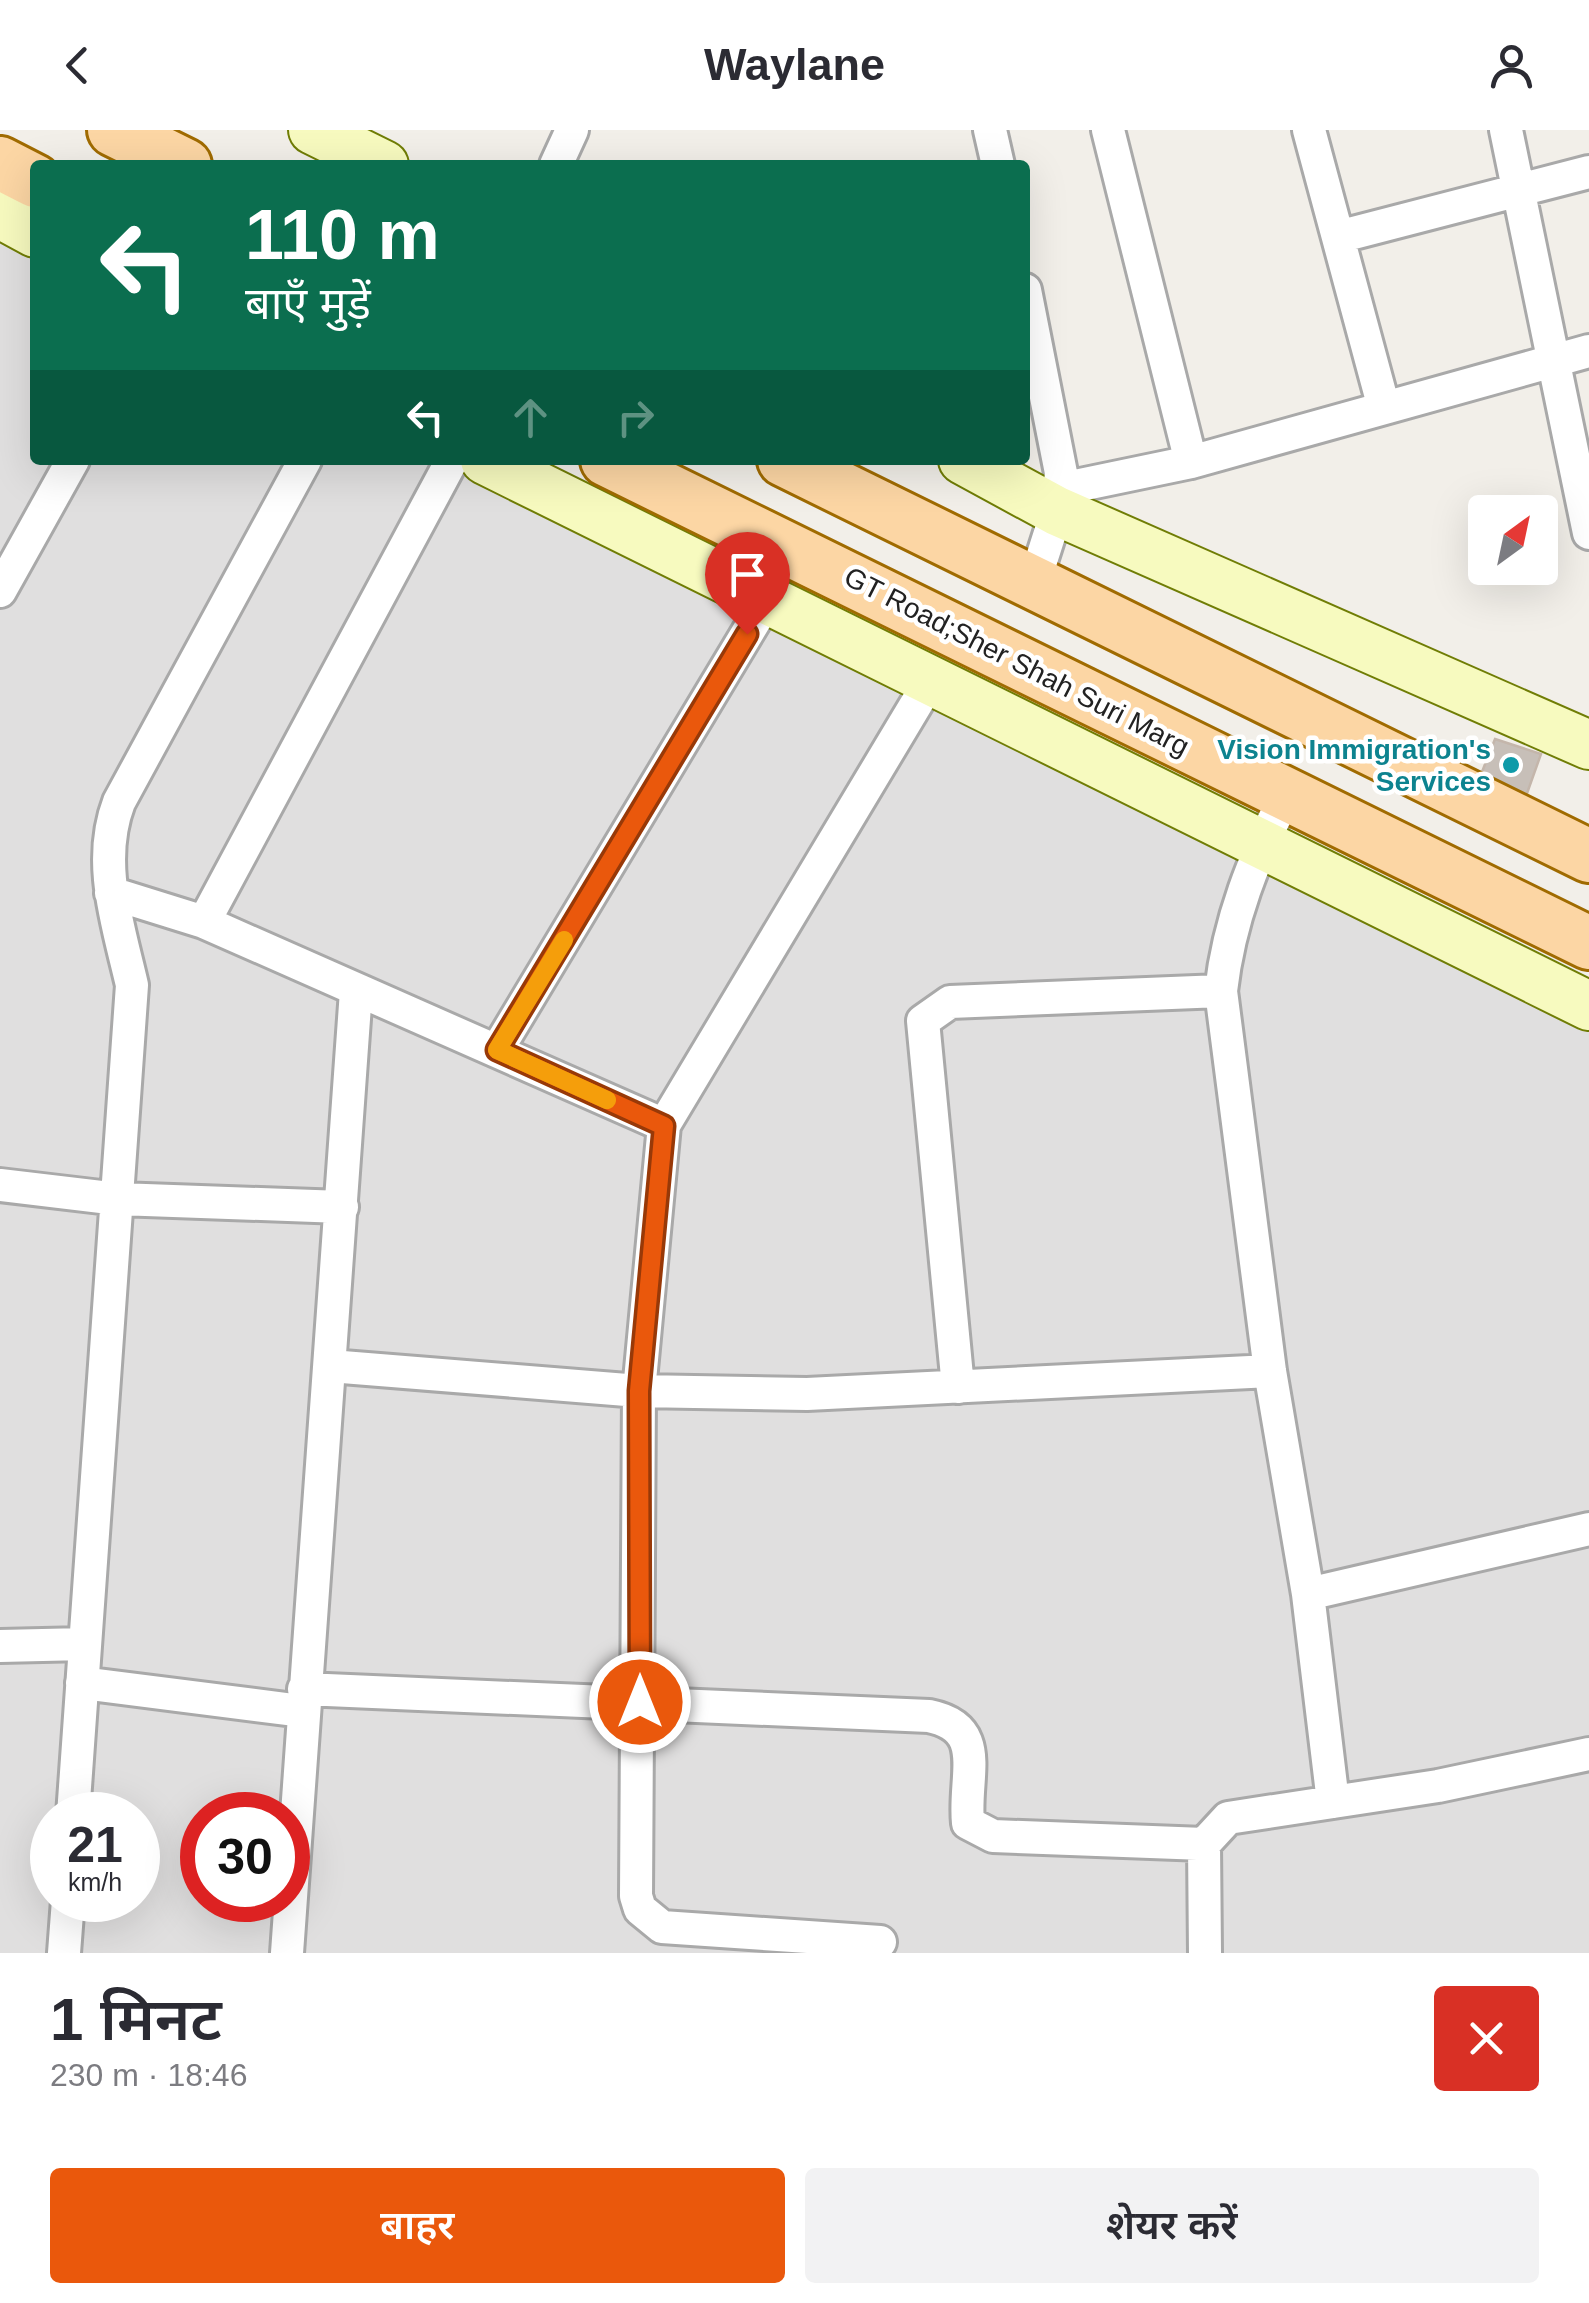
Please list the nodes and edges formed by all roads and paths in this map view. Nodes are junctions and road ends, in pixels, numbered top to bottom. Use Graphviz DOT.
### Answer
graph roads {
  1 [pos="114,130"];
  2 [pos="313,130"];
  3 [pos="572,130"];
  4 [pos="990,130"];
  5 [pos="1108,130"];
  6 [pos="1309,130"];
  7 [pos="1506,130"];
  8 [pos="175,160"];
  9 [pos="374,160"];
  10 [pos="558,160"];
  11 [pos="997,160"];
  12 [pos="0,164"];
  13 [pos="1589,172"];
  14 [pos="30,179"];
  15 [pos="1520,191"];
  16 [pos="0,214"];
  17 [pos="30,230"];
  18 [pos="1338,237"];
  19 [pos="1030,313"];
  20 [pos="1589,351"];
  21 [pos="1555,361"];
  22 [pos="1384,408"];
  23 [pos="1191,462"];
  24 [pos="71,465"];
  25 [pos="302,465"];
  26 [pos="449,465"];
  27 [pos="495,465"];
  28 [pos="617,465"];
  29 [pos="794,465"];
  30 [pos="975,465"];
  31 [pos="1584,480"];
  32 [pos="1059,500"];
  33 [pos="1589,533"];
  34 [pos="1034,583"];
  35 [pos="0,591"];
  36 [pos="766,602"];
  37 [pos="930,682"];
  38 [pos="1589,745"];
  39 [pos="1286,795"];
  40 [pos="1260,847"];
  41 [pos="1589,856"];
  42 [pos="111,893"];
  43 [pos="204,922"];
  44 [pos="1589,942"];
  45 [pos="356,990"];
  46 [pos="1221,991"];
  47 [pos="1589,1006"];
  48 [pos="497,1050"];
  49 [pos="664,1126"];
  50 [pos="0,1185"];
  51 [pos="118,1199"];
  52 [pos="342,1207"];
  53 [pos="330,1366"];
  54 [pos="1270,1371"];
  55 [pos="958,1387"];
  56 [pos="639,1391"];
  57 [pos="1589,1529"];
  58 [pos="1308,1594"];
  59 [pos="84,1644"];
  60 [pos="0,1646"];
  61 [pos="82,1683"];
  62 [pos="303,1700"];
  63 [pos="640,1702"];
  64 [pos="1589,1754"];
  65 [pos="75,1792"];
  66 [pos="1333,1802"];
  67 [pos="1204,1844"];
  68 [pos="66,1922"];
  69 [pos="880,1942"];
  70 [pos="64,1953"];
  71 [pos="287,1953"];
  72 [pos="1206,1953"];
  1 -- 8 [label="main road"];
  2 -- 9 [label="main road"];
  3 -- 10 [label="street"];
  4 -- 11 [label="street"];
  5 -- 23 [label="street"];
  6 -- 18 [label="street"];
  7 -- 15 [label="street"];
  12 -- 14 [label="main road"];
  13 -- 15 [label="street"];
  15 -- 18 [label="street"];
  15 -- 21 [label="street"];
  16 -- 17 [label="main road"];
  18 -- 22 [label="street"];
  19 -- 32 [label="street"];
  20 -- 21 [label="street"];
  21 -- 22 [label="street"];
  21 -- 31 [label="street"];
  22 -- 23 [label="street"];
  23 -- 32 [label="street"];
  24 -- 35 [label="street"];
  25 -- 42 [label="street"];
  26 -- 43 [label="street"];
  27 -- 36 [label="main road"];
  28 -- 39 [label="main road, GT Road;Sher Shah Suri Marg"];
  29 -- 34 [label="main road"];
  30 -- 32 [label="main road"];
  31 -- 33 [label="street"];
  32 -- 34 [label="street"];
  32 -- 38 [label="main road"];
  34 -- 41 [label="main road"];
  36 -- 37 [label="main road"];
  36 -- 48 [label="street"];
  37 -- 40 [label="main road"];
  37 -- 49 [label="street"];
  39 -- 40 [label="street"];
  39 -- 44 [label="main road, GT Road;Sher Shah Suri Marg"];
  40 -- 46 [label="street"];
  40 -- 47 [label="main road"];
  42 -- 43 [label="street"];
  42 -- 51 [label="street"];
  43 -- 45 [label="street"];
  45 -- 48 [label="street"];
  45 -- 52 [label="street"];
  46 -- 54 [label="street"];
  46 -- 55 [label="street"];
  48 -- 49 [label="street"];
  49 -- 56 [label="street"];
  50 -- 51 [label="street"];
  51 -- 52 [label="street"];
  51 -- 59 [label="street"];
  52 -- 53 [label="street"];
  53 -- 56 [label="street"];
  53 -- 62 [label="street"];
  54 -- 55 [label="street"];
  54 -- 58 [label="street"];
  55 -- 56 [label="street"];
  56 -- 63 [label="street"];
  57 -- 58 [label="street"];
  58 -- 66 [label="street"];
  59 -- 60 [label="street"];
  59 -- 61 [label="street"];
  61 -- 62 [label="street"];
  61 -- 65 [label="street"];
  62 -- 63 [label="street"];
  62 -- 71 [label="street"];
  63 -- 67 [label="street"];
  63 -- 69 [label="street"];
  64 -- 66 [label="street"];
  66 -- 67 [label="street"];
  67 -- 72 [label="street"];
  68 -- 70 [label="street"];
}
